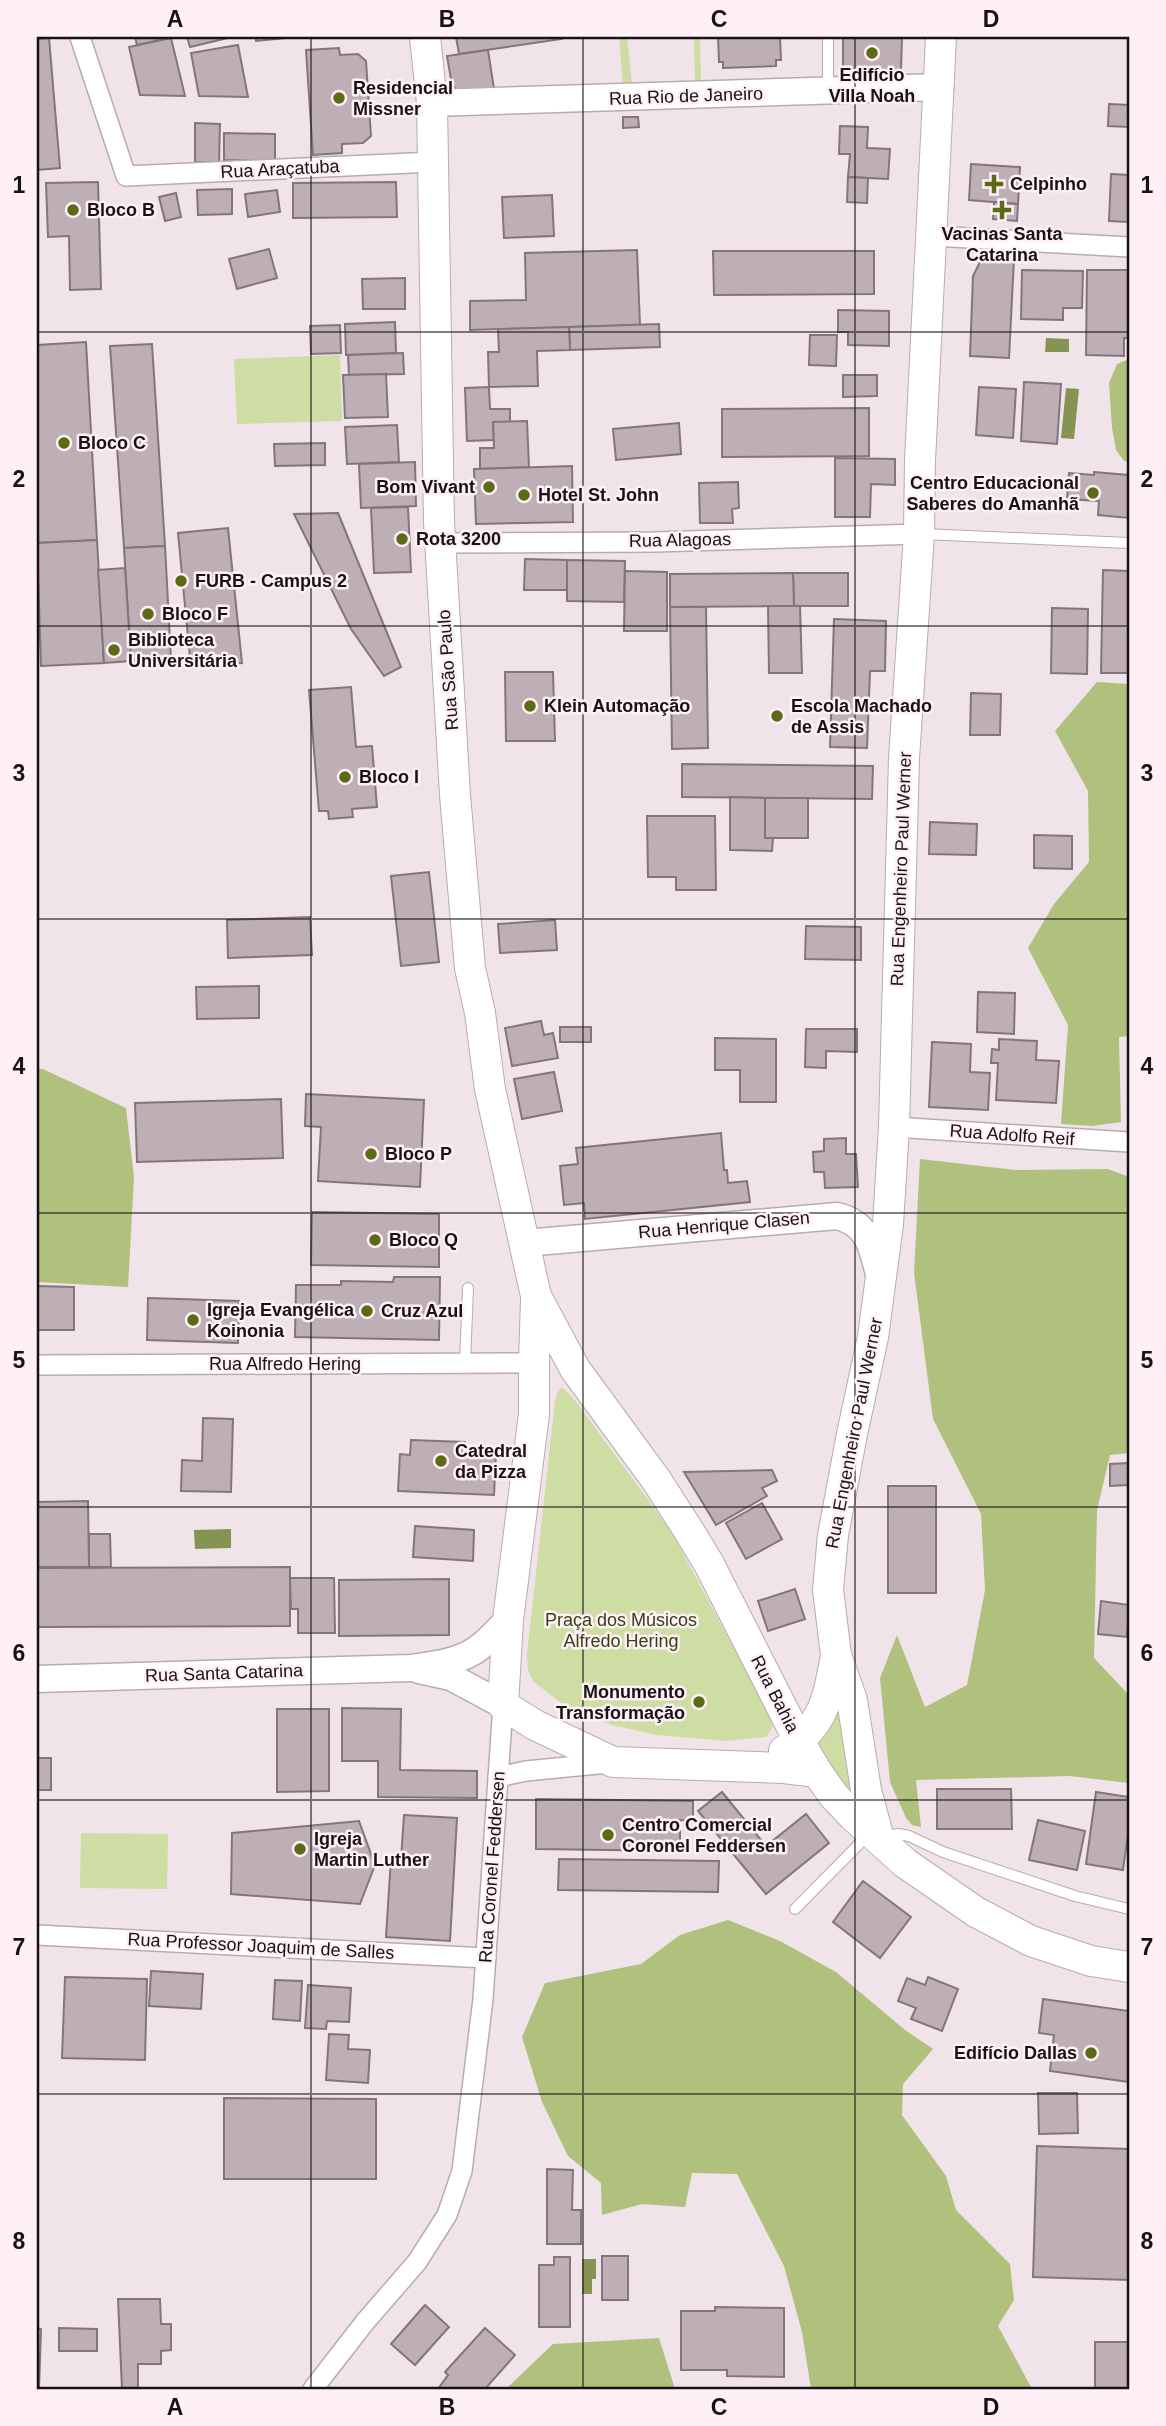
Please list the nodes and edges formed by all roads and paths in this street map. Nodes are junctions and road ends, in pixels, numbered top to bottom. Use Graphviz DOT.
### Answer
graph roads {
  1 [pos="80,37"];
  2 [pos="425,37"];
  3 [pos="828,37"];
  4 [pos="942,37"];
  5 [pos="940,87"];
  6 [pos="828,91"];
  7 [pos="432,103"];
  8 [pos="433,162"];
  9 [pos="933,236"];
  10 [pos="1129,247"];
  11 [pos="919,534"];
  12 [pos="440,543"];
  13 [pos="1129,543"];
  14 [pos="894,1126"];
  15 [pos="1129,1142"];
  16 [pos="525,1243"];
  17 [pos="881,1283"];
  18 [pos="468,1288"];
  19 [pos="537,1296"];
  20 [pos="465,1363"];
  21 [pos="534,1363"];
  22 [pos="37,1365"];
  23 [pos="508,1620"];
  24 [pos="836,1655"];
  25 [pos="411,1668"];
  26 [pos="37,1679"];
  27 [pos="503,1705"];
  28 [pos="799,1741"];
  29 [pos="613,1762"];
  30 [pos="746,1767"];
  31 [pos="817,1772"];
  32 [pos="498,1777"];
  33 [pos="874,1835"];
  34 [pos="795,1909"];
  35 [pos="1129,1909"];
  36 [pos="37,1935"];
  37 [pos="486,1958"];
  38 [pos="1129,1967"];
  39 [pos="313,2389"];
  1 -- 8 [label="street, Rua Araçatuba"];
  2 -- 7 [label="main road, Rua São Paulo"];
  3 -- 6 [label="lane"];
  4 -- 5 [label="main road, Rua Engenheiro Paul Werner"];
  5 -- 6 [label="street, Rua Rio de Janeiro"];
  5 -- 9 [label="main road, Rua Engenheiro Paul Werner"];
  6 -- 7 [label="street, Rua Rio de Janeiro"];
  7 -- 8 [label="main road, Rua São Paulo"];
  8 -- 12 [label="main road, Rua São Paulo"];
  9 -- 10 [label="street"];
  9 -- 11 [label="main road, Rua Engenheiro Paul Werner"];
  11 -- 12 [label="street, Rua Alagoas"];
  11 -- 13 [label="lane"];
  11 -- 14 [label="main road, Rua Engenheiro Paul Werner"];
  12 -- 16 [label="main road, Rua São Paulo"];
  14 -- 15 [label="street, Rua Adolfo Reif"];
  14 -- 17 [label="main road, Rua Engenheiro Paul Werner"];
  16 -- 17 [label="street, Rua Henrique Clasen"];
  16 -- 19 [label="main road, Rua São Paulo"];
  17 -- 24 [label="main road, Rua Engenheiro Paul Werner"];
  18 -- 20 [label="lane"];
  19 -- 21 [label="main road, Rua Coronel Feddersen"];
  19 -- 28 [label="main road, Rua Bahia"];
  20 -- 21 [label="street, Rua Alfredo Hering"];
  20 -- 22 [label="street, Rua Alfredo Hering"];
  21 -- 23 [label="main road, Rua Coronel Feddersen"];
  23 -- 25 [label="street, Rua Santa Catarina"];
  23 -- 27 [label="main road, Rua Coronel Feddersen"];
  24 -- 28 [label="main road, Rua Engenheiro Paul Werner"];
  24 -- 33 [label="main road, Rua Engenheiro Paul Werner"];
  25 -- 26 [label="street, Rua Santa Catarina"];
  25 -- 27 [label="street, Rua Santa Catarina"];
  27 -- 29 [label="main road"];
  27 -- 32 [label="street, Rua Coronel Feddersen"];
  28 -- 30 [label="main road"];
  28 -- 31 [label="main road, Rua Bahia"];
  29 -- 30 [label="main road"];
  29 -- 32 [label="street"];
  30 -- 31 [label="main road"];
  31 -- 33 [label="main road, Rua Bahia"];
  32 -- 37 [label="street, Rua Coronel Feddersen"];
  33 -- 34 [label="lane"];
  33 -- 35 [label="lane"];
  33 -- 38 [label="main road, Rua Bahia"];
  36 -- 37 [label="street, Rua Professor Joaquim de Salles"];
  37 -- 39 [label="street, Rua Coronel Feddersen"];
}
